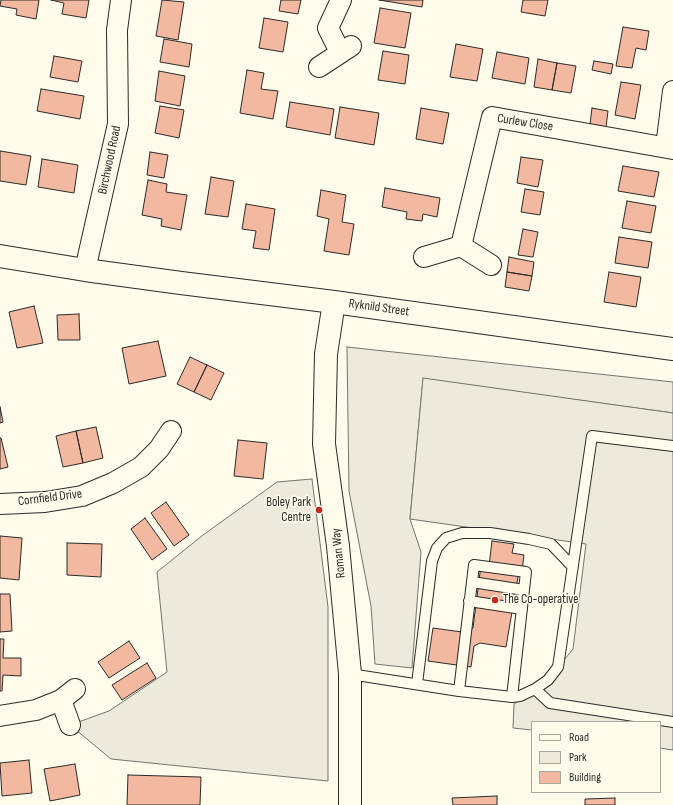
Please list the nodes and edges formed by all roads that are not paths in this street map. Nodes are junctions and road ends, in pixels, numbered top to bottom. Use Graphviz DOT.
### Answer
graph roads {
  1 [pos="121,0"];
  2 [pos="341,0"];
  3 [pos="319,67"];
  4 [pos="673,91"];
  5 [pos="670,148"];
  6 [pos="461,246"];
  7 [pos="0,256"];
  8 [pos="424,258"];
  9 [pos="491,265"];
  10 [pos="85,270"];
  11 [pos="334,302"];
  12 [pos="673,350"];
  13 [pos="171,431"];
  14 [pos="673,446"];
  15 [pos="0,504"];
  16 [pos="572,566"];
  17 [pos="472,582"];
  18 [pos="524,590"];
  19 [pos="469,601"];
  20 [pos="522,609"];
  21 [pos="350,674"];
  22 [pos="417,684"];
  23 [pos="534,690"];
  24 [pos="459,691"];
  25 [pos="512,697"];
  26 [pos="0,716"];
  27 [pos="673,722"];
  28 [pos="70,725"];
  29 [pos="350,805"];
  1 -- 10 [label="street, Birchwood Road"];
  2 -- 3 [label="street"];
  4 -- 5 [label="street, Curlew Close"];
  5 -- 6 [label="street, Curlew Close"];
  6 -- 8 [label="street"];
  6 -- 9 [label="street"];
  7 -- 10 [label="street, Ryknild Street"];
  10 -- 11 [label="street, Ryknild Street"];
  11 -- 12 [label="street, Ryknild Street"];
  11 -- 21 [label="street, Roman Way"];
  13 -- 15 [label="street, Cornfield Drive"];
  14 -- 16 [label="lane"];
  16 -- 22 [label="lane"];
  16 -- 23 [label="lane"];
  17 -- 18 [label="lane"];
  17 -- 18 [label="lane"];
  17 -- 19 [label="lane"];
  18 -- 20 [label="lane"];
  19 -- 20 [label="lane"];
  19 -- 24 [label="lane"];
  20 -- 25 [label="lane"];
  21 -- 22 [label="lane"];
  21 -- 29 [label="street, Roman Way"];
  22 -- 24 [label="lane"];
  23 -- 25 [label="lane"];
  23 -- 27 [label="lane"];
  24 -- 25 [label="lane"];
  26 -- 28 [label="street"];
}
